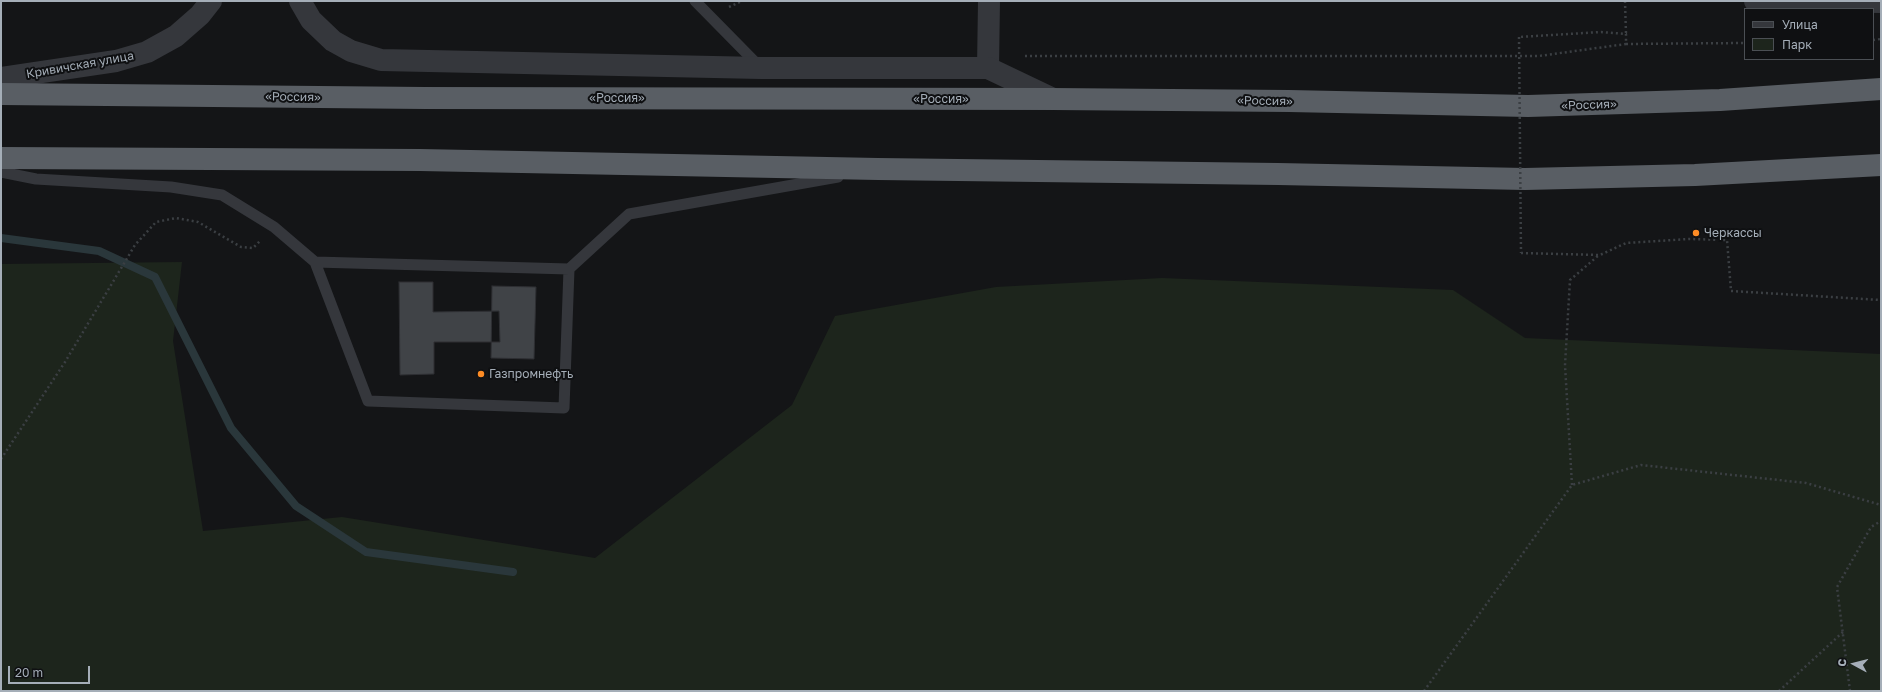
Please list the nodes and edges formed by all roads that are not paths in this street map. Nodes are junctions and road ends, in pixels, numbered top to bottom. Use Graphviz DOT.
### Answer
graph roads {
  1 [pos="211,1"];
  2 [pos="300,1"];
  3 [pos="695,1"];
  4 [pos="989,1"];
  5 [pos="1755,1"];
  6 [pos="1874,2"];
  7 [pos="988,62"];
  8 [pos="761,68"];
  9 [pos="1,78"];
  10 [pos="1881,89"];
  11 [pos="1,94"];
  12 [pos="1053,99"];
  13 [pos="1,158"];
  14 [pos="1881,165"];
  15 [pos="878,169"];
  16 [pos="1,172"];
  17 [pos="315,262"];
  18 [pos="569,269"];
  1 -- 9 [label="street, Кривичская улица"];
  2 -- 8 [label="street"];
  3 -- 8 [label="lane"];
  4 -- 7 [label="street"];
  5 -- 6 [label="street"];
  7 -- 8 [label="street"];
  7 -- 12 [label="street"];
  10 -- 12 [label="highway, «Россия»"];
  11 -- 12 [label="highway, «Россия»"];
  13 -- 15 [label="highway"];
  14 -- 15 [label="highway"];
  15 -- 18 [label="lane"];
  16 -- 17 [label="lane"];
  17 -- 18 [label="lane"];
  17 -- 18 [label="lane"];
}
